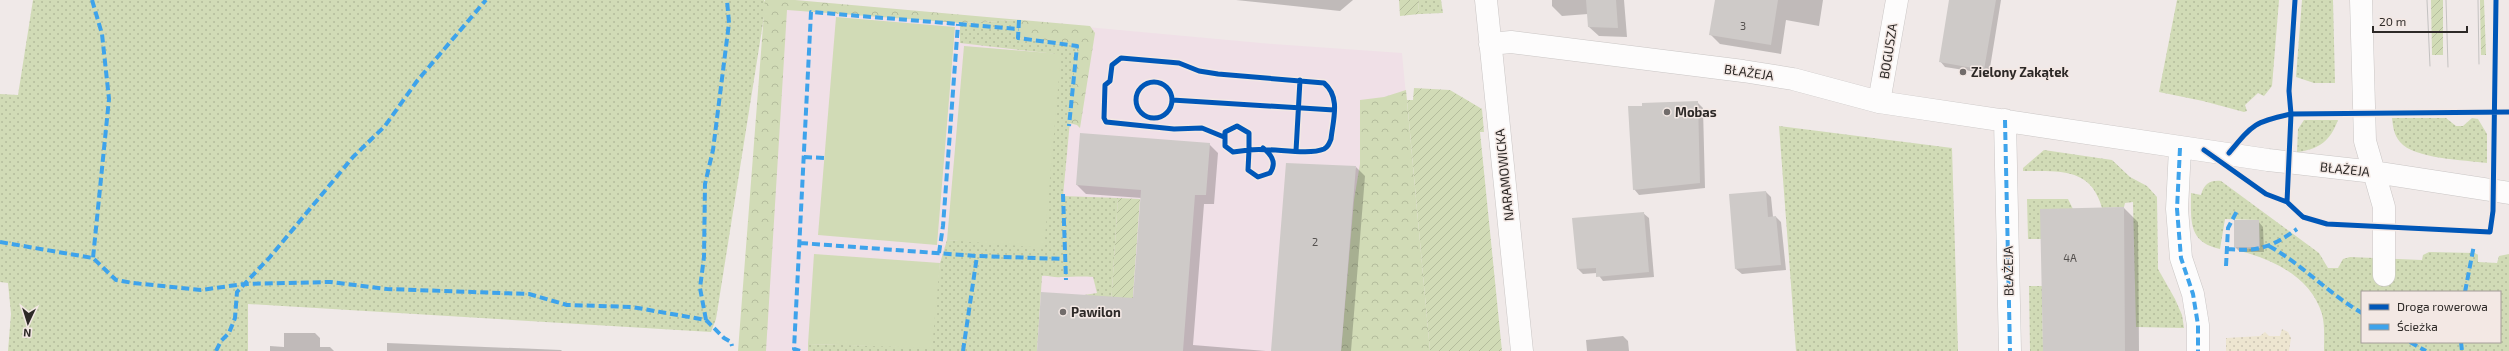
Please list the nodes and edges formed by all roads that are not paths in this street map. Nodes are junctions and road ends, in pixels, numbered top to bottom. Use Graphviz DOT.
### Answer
graph roads {
  1 [pos="1486,0"];
  2 [pos="1897,0"];
  3 [pos="2361,0"];
  4 [pos="1490,44"];
  5 [pos="1879,102"];
  6 [pos="2006,120"];
  7 [pos="2180,148"];
  8 [pos="2374,172"];
  9 [pos="2509,193"];
  10 [pos="2384,275"];
  11 [pos="1522,351"];
  12 [pos="2010,351"];
  13 [pos="2198,351"];
  1 -- 4 [label="street, NARAMOWICKA"];
  2 -- 5 [label="street, BOGUSZA"];
  3 -- 8 [label="street"];
  4 -- 5 [label="street, BŁAŻEJA"];
  4 -- 11 [label="street, NARAMOWICKA"];
  5 -- 6 [label="street, BŁAŻEJA"];
  6 -- 7 [label="street, BŁAŻEJA"];
  6 -- 12 [label="street, BŁAŻEJA"];
  7 -- 8 [label="street, BŁAŻEJA"];
  7 -- 13 [label="street"];
  8 -- 9 [label="street, BŁAŻEJA"];
  8 -- 10 [label="street"];
}
